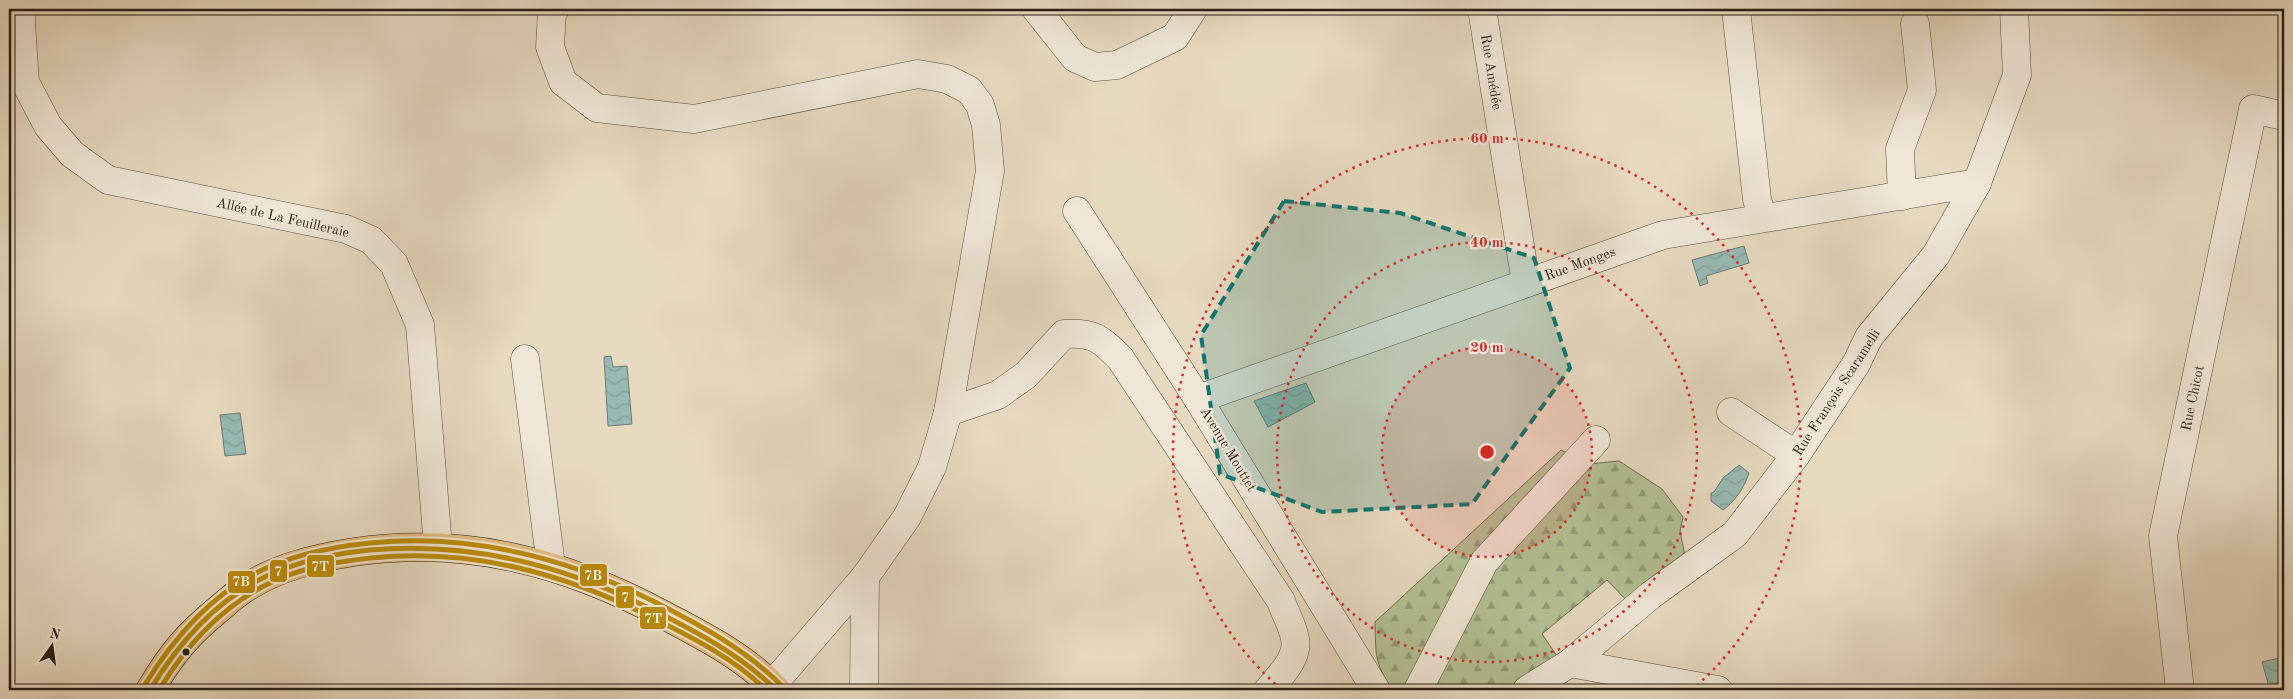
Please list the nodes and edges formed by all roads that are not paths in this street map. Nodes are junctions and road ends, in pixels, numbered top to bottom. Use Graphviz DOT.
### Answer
graph roads {
  1 [pos="22,9"];
  2 [pos="555,9"];
  3 [pos="1036,9"];
  4 [pos="1192,9"];
  5 [pos="1482,9"];
  6 [pos="1736,9"];
  7 [pos="2014,9"];
  8 [pos="1915,24"];
  9 [pos="2284,116"];
  10 [pos="1977,183"];
  11 [pos="1902,196"];
  12 [pos="1077,211"];
  13 [pos="1762,218"];
  14 [pos="1526,283"];
  15 [pos="525,359"];
  16 [pos="1198,399"];
  17 [pos="948,412"];
  18 [pos="1731,412"];
  19 [pos="1596,440"];
  20 [pos="1796,455"];
  21 [pos="438,547"];
  22 [pos="551,566"];
  23 [pos="865,577"];
  24 [pos="1570,663"];
  25 [pos="774,688"];
  26 [pos="150,690"];
  27 [pos="864,690"];
  28 [pos="1268,690"];
  29 [pos="1376,690"];
  30 [pos="1418,690"];
  31 [pos="1528,690"];
  32 [pos="1718,690"];
  33 [pos="2180,690"];
  1 -- 21 [label="street, Allée de La Feuilleraie"];
  2 -- 17 [label="street"];
  3 -- 4 [label="street"];
  5 -- 14 [label="street, Rue Amédée"];
  6 -- 13 [label="street"];
  7 -- 10 [label="street, Rue François Scaramelli"];
  8 -- 11 [label="street"];
  9 -- 33 [label="street, Rue Chicot"];
  10 -- 11 [label="street, Rue Monges"];
  10 -- 20 [label="street, Rue François Scaramelli"];
  11 -- 13 [label="street, Rue Monges"];
  12 -- 16 [label="street, Avenue Mouttet"];
  13 -- 14 [label="street, Rue Monges"];
  14 -- 16 [label="street, Rue Monges"];
  15 -- 22 [label="street"];
  16 -- 29 [label="street, Avenue Mouttet"];
  17 -- 23 [label="street"];
  17 -- 28 [label="street"];
  18 -- 20 [label="street"];
  19 -- 30 [label="street"];
  20 -- 24 [label="street, Rue François Scaramelli"];
  21 -- 22 [label="main road"];
  21 -- 26 [label="main road"];
  22 -- 25 [label="main road"];
  23 -- 25 [label="street"];
  23 -- 27 [label="street"];
  24 -- 31 [label="street, Rue François Scaramelli"];
  24 -- 32 [label="street"];
}
